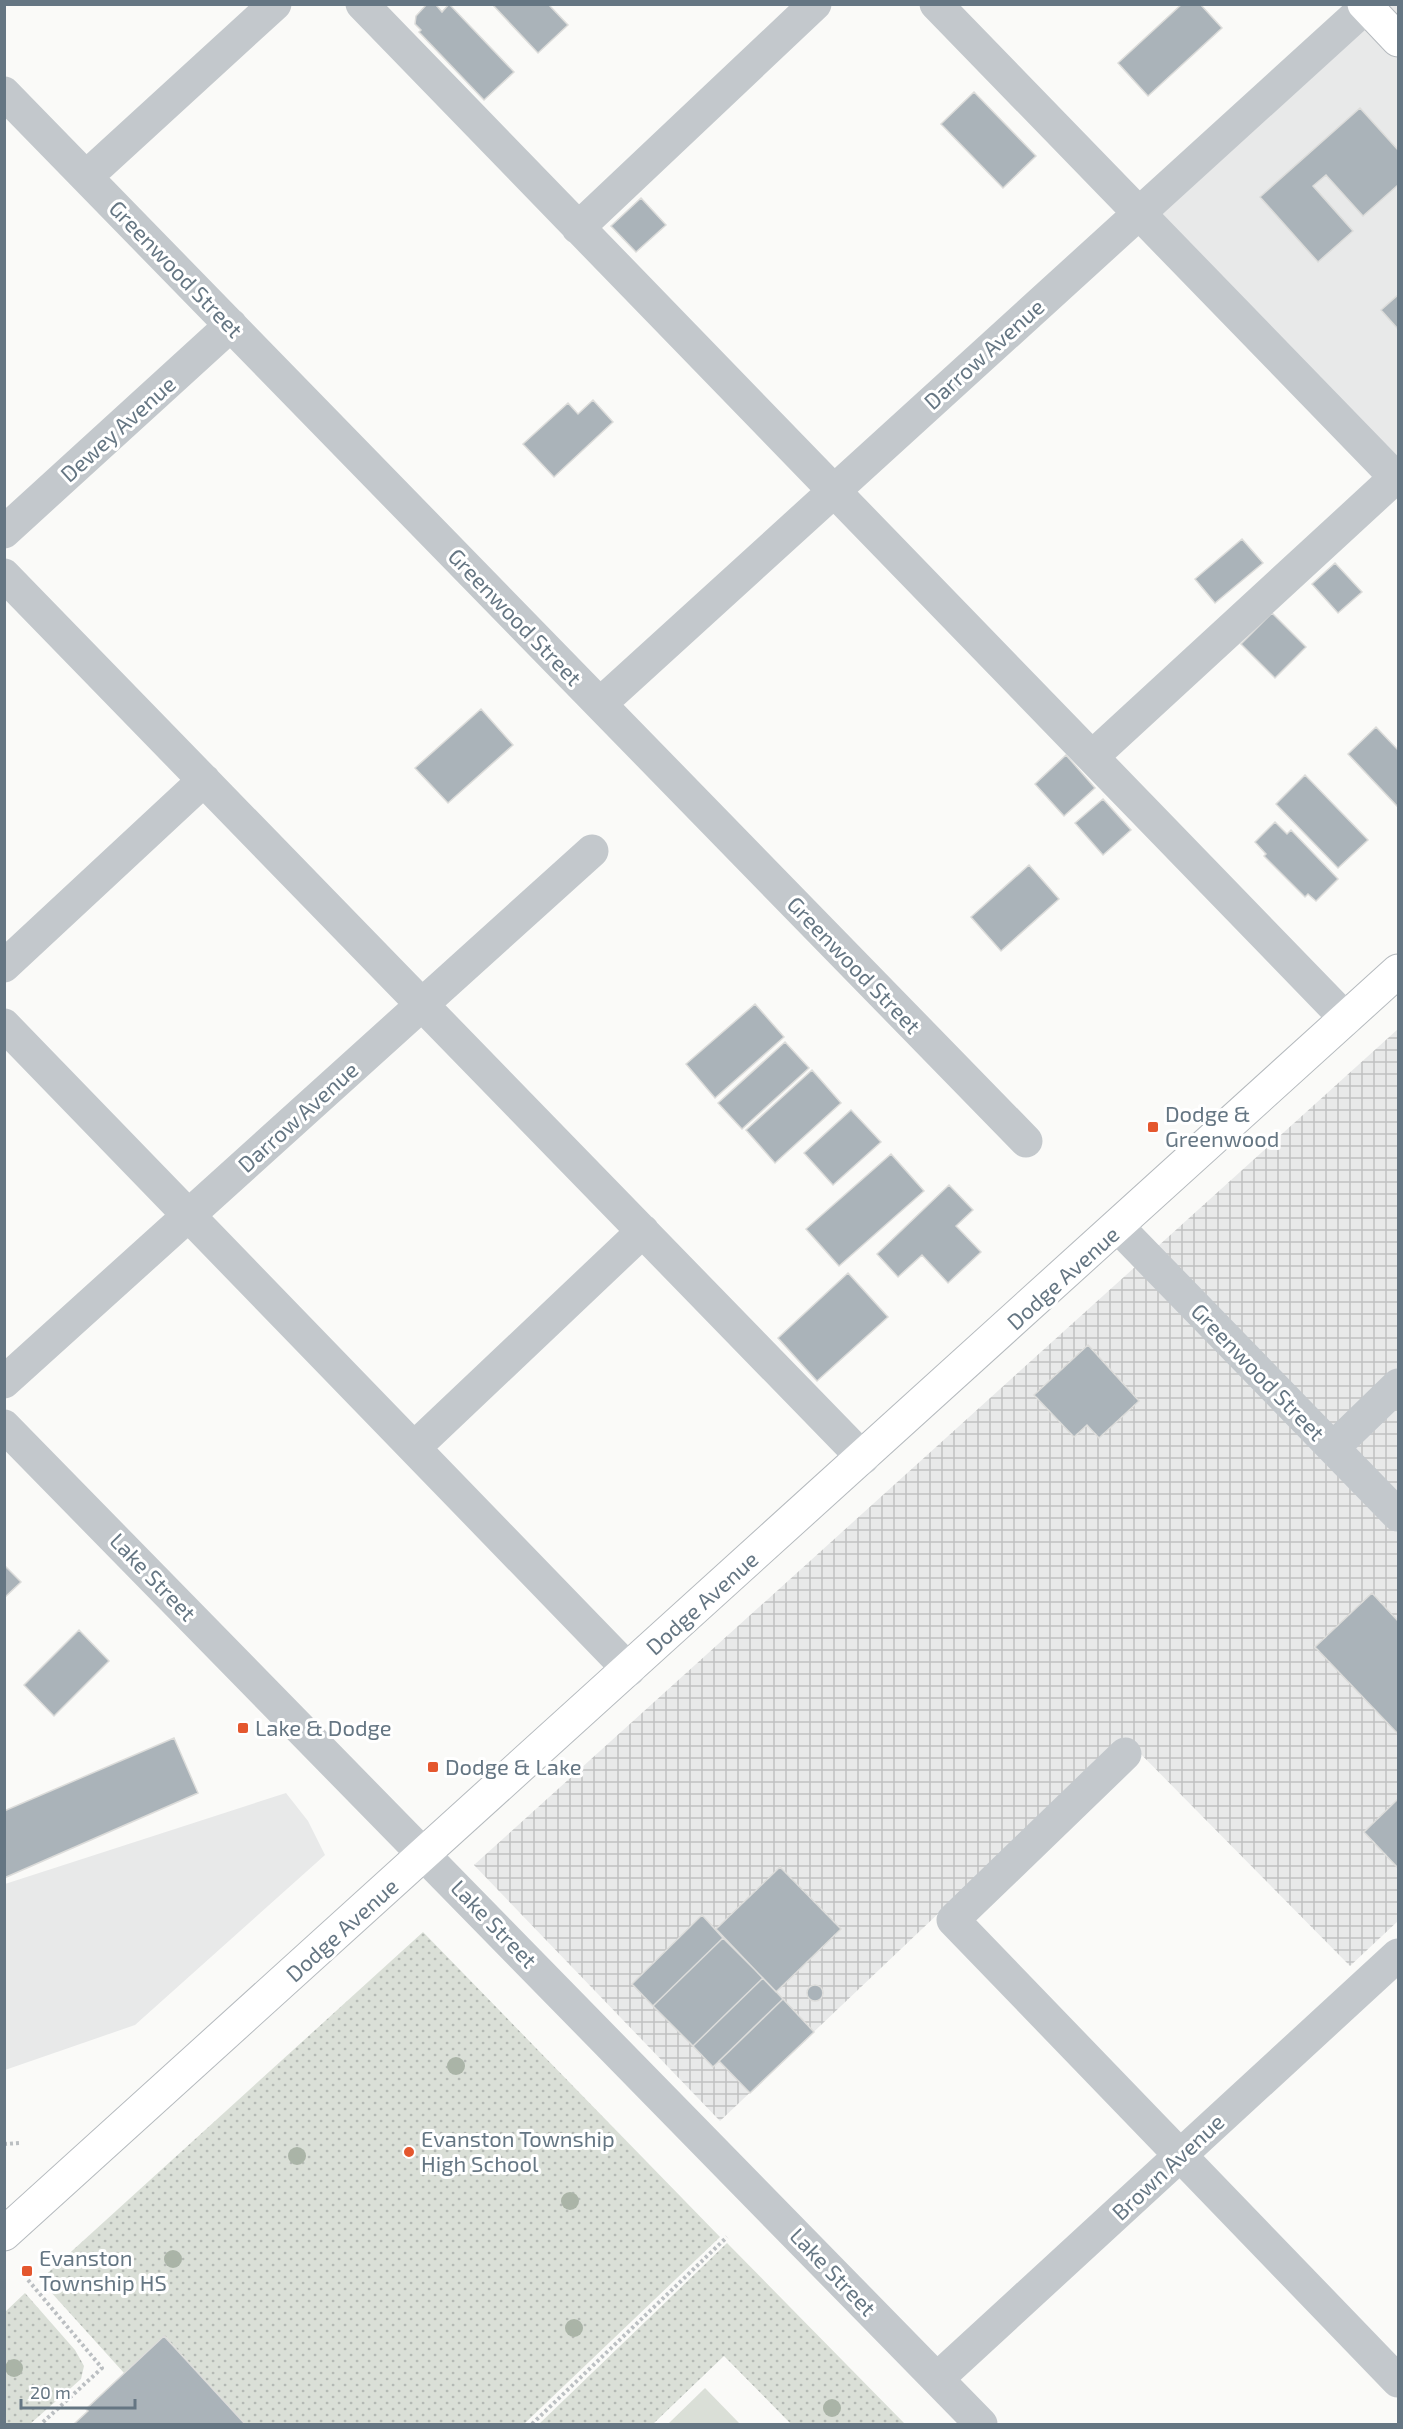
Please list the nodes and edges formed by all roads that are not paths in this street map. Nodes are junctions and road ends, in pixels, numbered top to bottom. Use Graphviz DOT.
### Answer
graph roads {
  1 [pos="275,4"];
  2 [pos="362,4"];
  3 [pos="814,4"];
  4 [pos="936,4"];
  5 [pos="1366,5"];
  6 [pos="1398,40"];
  7 [pos="4,93"];
  8 [pos="86,177"];
  9 [pos="1140,213"];
  10 [pos="578,228"];
  11 [pos="231,325"];
  12 [pos="1397,478"];
  13 [pos="834,491"];
  14 [pos="4,532"];
  15 [pos="4,575"];
  16 [pos="600,704"];
  17 [pos="1092,757"];
  18 [pos="204,780"];
  19 [pos="592,851"];
  20 [pos="4,966"];
  21 [pos="1398,971"];
  22 [pos="423,1004"];
  23 [pos="1346,1019"];
  24 [pos="4,1025"];
  25 [pos="1026,1141"];
  26 [pos="190,1215"];
  27 [pos="1119,1228"];
  28 [pos="643,1231"];
  29 [pos="4,1382"];
  30 [pos="1398,1385"];
  31 [pos="4,1425"];
  32 [pos="414,1448"];
  33 [pos="1333,1448"];
  34 [pos="863,1458"];
  35 [pos="1395,1508"];
  36 [pos="629,1670"];
  37 [pos="1125,1754"];
  38 [pos="426,1855"];
  39 [pos="1398,1955"];
  40 [pos="1180,2156"];
  41 [pos="4,2234"];
  42 [pos="937,2379"];
  43 [pos="1398,2381"];
  44 [pos="981,2424"];
  1 -- 8 [label="street"];
  2 -- 10 [label="street"];
  3 -- 10 [label="street"];
  4 -- 9 [label="street"];
  5 -- 6 [label="main road"];
  5 -- 9 [label="street, Darrow Avenue"];
  7 -- 8 [label="street, Greenwood Street"];
  8 -- 11 [label="street, Greenwood Street"];
  9 -- 12 [label="street"];
  9 -- 13 [label="street, Darrow Avenue"];
  10 -- 13 [label="street"];
  11 -- 14 [label="street, Dewey Avenue"];
  11 -- 16 [label="street, Greenwood Street"];
  12 -- 17 [label="street"];
  13 -- 16 [label="street, Darrow Avenue"];
  13 -- 17 [label="street"];
  15 -- 18 [label="street"];
  16 -- 25 [label="street, Greenwood Street"];
  17 -- 23 [label="street"];
  18 -- 20 [label="street"];
  18 -- 22 [label="street"];
  19 -- 22 [label="street, Darrow Avenue"];
  21 -- 23 [label="main road, Dodge Avenue"];
  22 -- 26 [label="street, Darrow Avenue"];
  22 -- 28 [label="street"];
  23 -- 27 [label="main road, Dodge Avenue"];
  24 -- 26 [label="street"];
  26 -- 29 [label="street, Darrow Avenue"];
  26 -- 32 [label="street"];
  27 -- 33 [label="street, Greenwood Street"];
  27 -- 34 [label="main road, Dodge Avenue"];
  28 -- 32 [label="street"];
  28 -- 34 [label="street"];
  30 -- 33 [label="street"];
  31 -- 38 [label="street, Lake Street"];
  32 -- 36 [label="street"];
  33 -- 35 [label="street, Greenwood Street"];
  34 -- 36 [label="main road, Dodge Avenue"];
  36 -- 38 [label="main road, Dodge Avenue"];
  37 -- 40 [label="street"];
  38 -- 41 [label="main road, Dodge Avenue"];
  38 -- 42 [label="street, Lake Street"];
  39 -- 40 [label="street, Brown Avenue"];
  40 -- 42 [label="street, Brown Avenue"];
  40 -- 43 [label="street"];
  42 -- 44 [label="street, Lake Street"];
}
